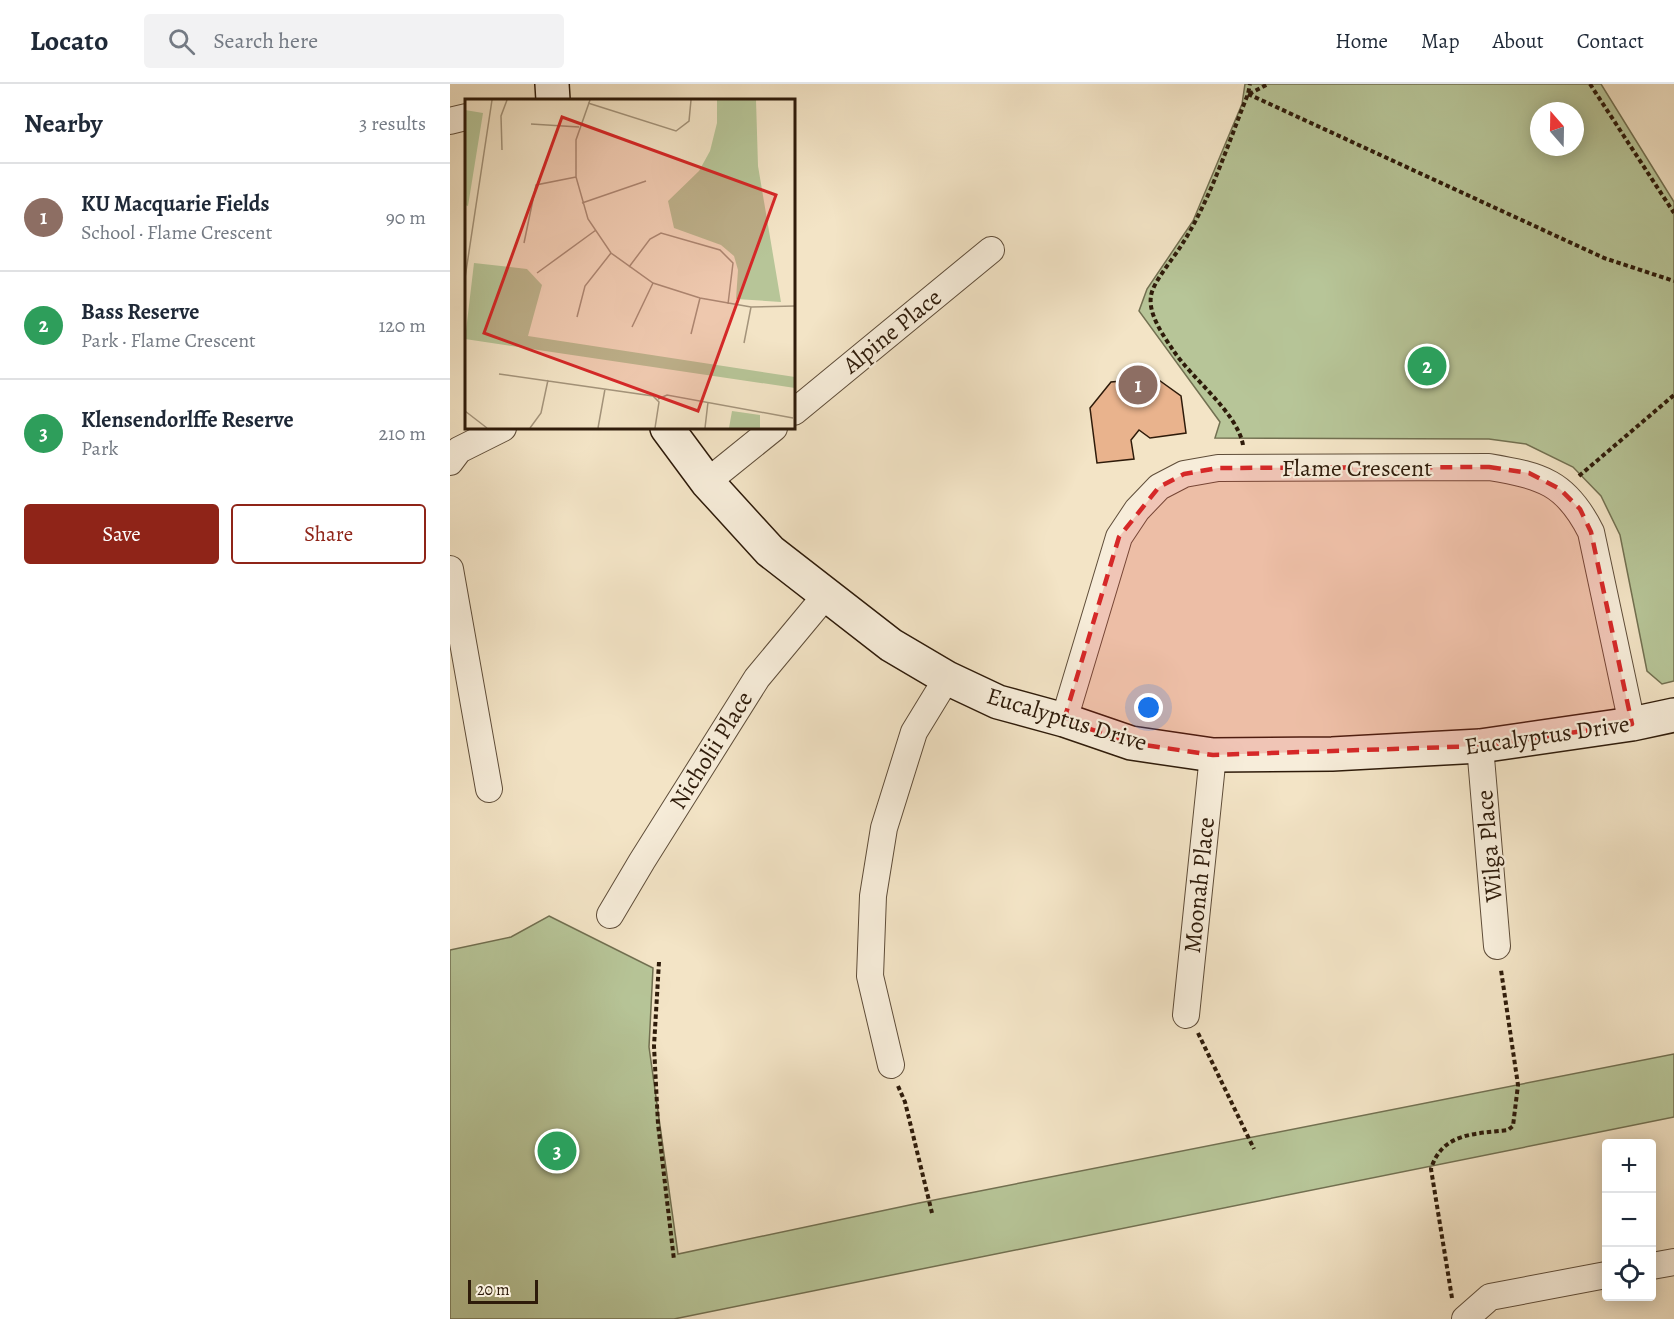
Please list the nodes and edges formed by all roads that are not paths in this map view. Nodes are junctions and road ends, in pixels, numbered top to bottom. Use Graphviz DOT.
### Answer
graph roads {
  1 [pos="552,84"];
  2 [pos="553,99"];
  3 [pos="465,117"];
  4 [pos="450,121"];
  5 [pos="991,250"];
  6 [pos="795,411"];
  7 [pos="501,429"];
  8 [pos="668,429"];
  9 [pos="773,429"];
  10 [pos="450,462"];
  11 [pos="707,482"];
  12 [pos="450,569"];
  13 [pos="826,595"];
  14 [pos="947,678"];
  15 [pos="1674,715"];
  16 [pos="1064,720"];
  17 [pos="1632,724"];
  18 [pos="1480,746"];
  19 [pos="1213,755"];
  20 [pos="489,789"];
  21 [pos="610,915"];
  22 [pos="1497,946"];
  23 [pos="1186,1015"];
  24 [pos="891,1065"];
  25 [pos="1674,1262"];
  26 [pos="1656,1265"];
  27 [pos="1602,1276"];
  28 [pos="1459,1310"];
  1 -- 2 [label="street"];
  3 -- 4 [label="street"];
  5 -- 6 [label="street, Alpine Place"];
  7 -- 10 [label="street"];
  8 -- 11 [label="street, Eucalyptus Drive"];
  9 -- 11 [label="street"];
  11 -- 13 [label="street, Eucalyptus Drive"];
  12 -- 20 [label="street"];
  13 -- 14 [label="street, Eucalyptus Drive"];
  13 -- 21 [label="street, Nicholii Place"];
  14 -- 16 [label="street, Eucalyptus Drive"];
  14 -- 24 [label="street"];
  15 -- 17 [label="street, Eucalyptus Drive"];
  16 -- 17 [label="street, Flame Crescent"];
  16 -- 19 [label="street, Eucalyptus Drive"];
  17 -- 18 [label="street, Eucalyptus Drive"];
  18 -- 19 [label="street, Eucalyptus Drive"];
  18 -- 22 [label="street, Wilga Place"];
  19 -- 23 [label="street, Moonah Place"];
  25 -- 26 [label="street"];
  27 -- 28 [label="street"];
}
